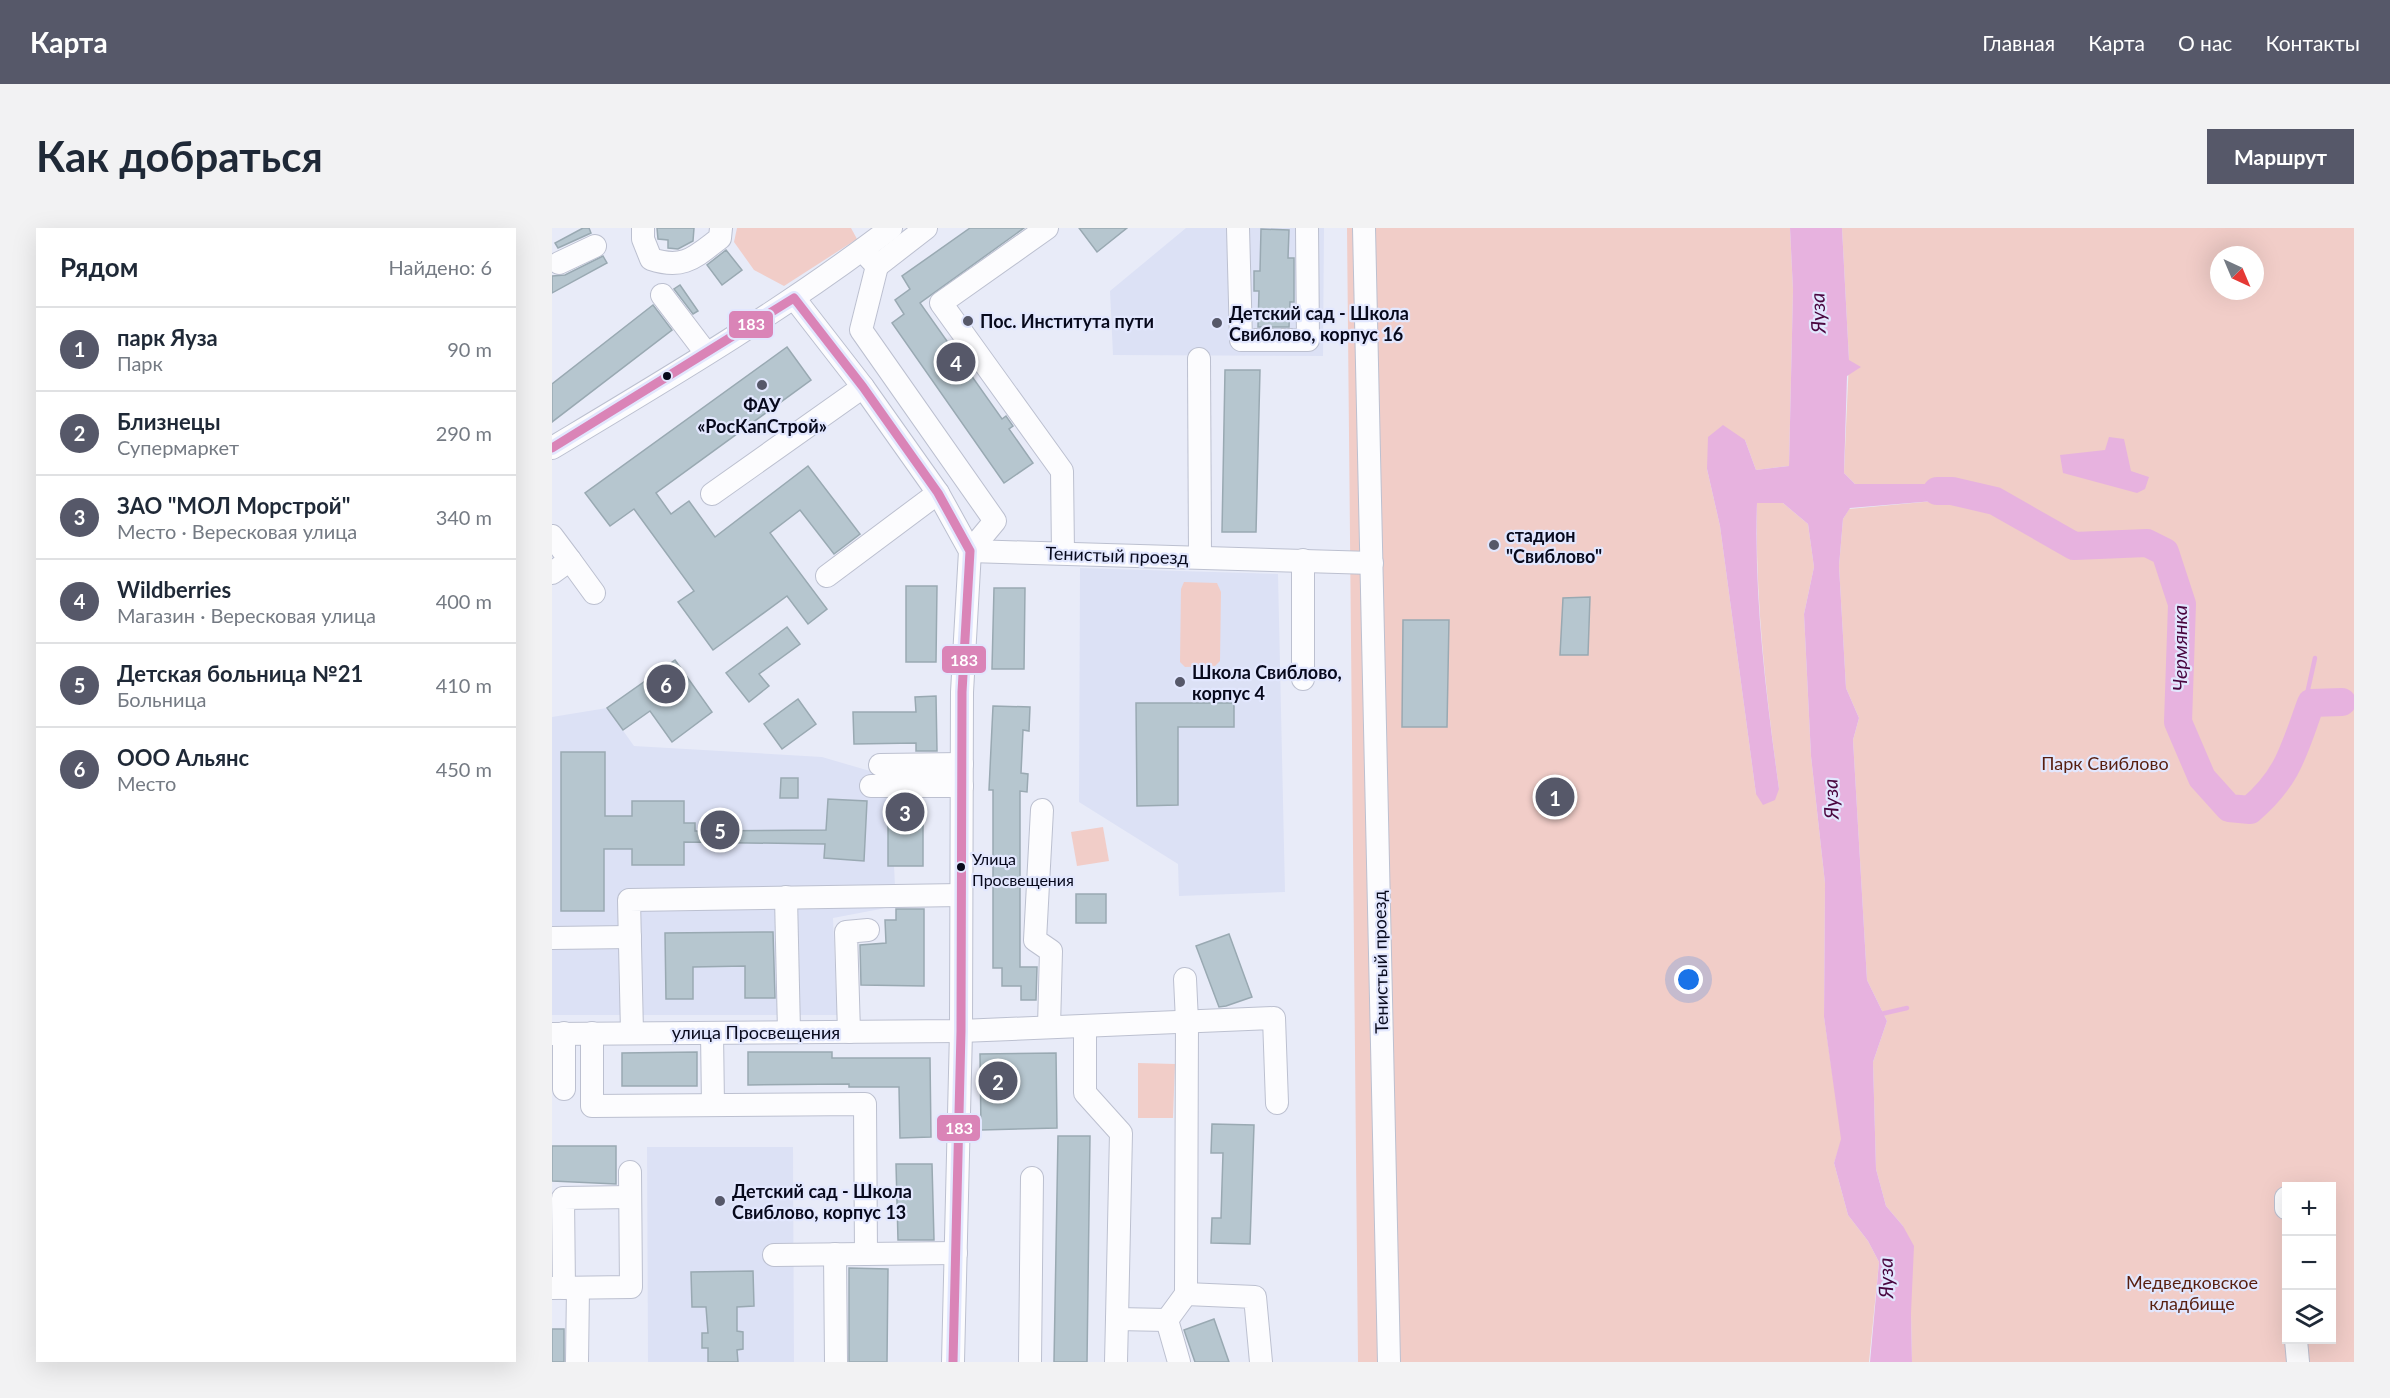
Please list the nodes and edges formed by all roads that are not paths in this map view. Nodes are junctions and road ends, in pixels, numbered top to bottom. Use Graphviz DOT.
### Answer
graph roads {
  1 [pos="643,228"];
  2 [pos="721,228"];
  3 [pos="926,228"];
  4 [pos="1047,228"];
  5 [pos="1238,228"];
  6 [pos="1307,228"];
  7 [pos="1364,228"];
  8 [pos="875,243"];
  9 [pos="595,246"];
  10 [pos="554,260"];
  11 [pos="662,295"];
  12 [pos="794,298"];
  13 [pos="706,353"];
  14 [pos="1199,359"];
  15 [pos="863,387"];
  16 [pos="552,448"];
  17 [pos="938,493"];
  18 [pos="712,494"];
  19 [pos="552,536"];
  20 [pos="970,550"];
  21 [pos="1063,553"];
  22 [pos="1200,557"];
  23 [pos="1303,560"];
  24 [pos="1372,563"];
  25 [pos="561,566"];
  26 [pos="827,576"];
  27 [pos="594,593"];
  28 [pos="1303,679"];
  29 [pos="880,765"];
  30 [pos="962,775"];
  31 [pos="871,786"];
  32 [pos="1042,810"];
  33 [pos="961,895"];
  34 [pos="786,897"];
  35 [pos="868,930"];
  36 [pos="630,937"];
  37 [pos="552,938"];
  38 [pos="1185,979"];
  39 [pos="1187,1021"];
  40 [pos="1085,1026"];
  41 [pos="1049,1027"];
  42 [pos="961,1031"];
  43 [pos="789,1032"];
  44 [pos="849,1032"];
  45 [pos="592,1033"];
  46 [pos="632,1033"];
  47 [pos="712,1033"];
  48 [pos="558,1034"];
  49 [pos="564,1089"];
  50 [pos="1277,1103"];
  51 [pos="713,1105"];
  52 [pos="630,1172"];
  53 [pos="1032,1178"];
  54 [pos="630,1197"];
  55 [pos="956,1253"];
  56 [pos="835,1254"];
  57 [pos="866,1254"];
  58 [pos="774,1255"];
  59 [pos="565,1288"];
  60 [pos="1186,1294"];
  61 [pos="1117,1319"];
  62 [pos="1167,1320"];
  63 [pos="2296,1344"];
  64 [pos="576,1362"];
  65 [pos="836,1362"];
  66 [pos="953,1362"];
  67 [pos="1029,1362"];
  68 [pos="1116,1362"];
  69 [pos="1179,1362"];
  70 [pos="1261,1362"];
  71 [pos="1389,1362"];
  72 [pos="2298,1362"];
  1 -- 2 [label="street"];
  3 -- 8 [label="street"];
  4 -- 21 [label="street"];
  5 -- 6 [label="street"];
  7 -- 24 [label="street, Тенистый проезд"];
  8 -- 12 [label="street"];
  8 -- 20 [label="street"];
  9 -- 10 [label="street"];
  11 -- 13 [label="street"];
  12 -- 13 [label="street"];
  12 -- 15 [label="street"];
  13 -- 16 [label="street"];
  14 -- 22 [label="street"];
  15 -- 17 [label="street"];
  15 -- 18 [label="street"];
  17 -- 20 [label="street"];
  17 -- 26 [label="street"];
  19 -- 25 [label="street"];
  20 -- 21 [label="street, Тенистый проезд"];
  20 -- 30 [label="street"];
  21 -- 22 [label="street, Тенистый проезд"];
  22 -- 23 [label="street, Тенистый проезд"];
  23 -- 24 [label="street, Тенистый проезд"];
  23 -- 28 [label="street"];
  24 -- 71 [label="street, Тенистый проезд"];
  25 -- 27 [label="street"];
  29 -- 30 [label="street"];
  30 -- 31 [label="street"];
  30 -- 33 [label="street"];
  32 -- 41 [label="street"];
  33 -- 34 [label="street"];
  33 -- 42 [label="street"];
  34 -- 36 [label="street"];
  34 -- 43 [label="street"];
  35 -- 44 [label="street"];
  36 -- 37 [label="street"];
  36 -- 46 [label="street"];
  38 -- 39 [label="street"];
  39 -- 40 [label="street, улица Просвещения"];
  39 -- 50 [label="street, улица Просвещения"];
  39 -- 60 [label="street"];
  40 -- 41 [label="street, улица Просвещения"];
  40 -- 61 [label="street"];
  41 -- 42 [label="street, улица Просвещения"];
  42 -- 44 [label="street, улица Просвещения"];
  42 -- 55 [label="street"];
  43 -- 44 [label="street, улица Просвещения"];
  43 -- 47 [label="street, улица Просвещения"];
  45 -- 46 [label="street, улица Просвещения"];
  45 -- 48 [label="street, улица Просвещения"];
  45 -- 51 [label="street"];
  46 -- 47 [label="street, улица Просвещения"];
  47 -- 51 [label="street"];
  48 -- 49 [label="street"];
  51 -- 57 [label="street"];
  52 -- 54 [label="street"];
  53 -- 67 [label="street"];
  54 -- 59 [label="street"];
  54 -- 59 [label="street"];
  55 -- 57 [label="street"];
  55 -- 66 [label="street"];
  56 -- 57 [label="street"];
  56 -- 58 [label="street"];
  56 -- 65 [label="street"];
  59 -- 64 [label="street"];
  60 -- 62 [label="street"];
  60 -- 70 [label="street"];
  61 -- 62 [label="street"];
  61 -- 68 [label="street"];
  62 -- 69 [label="street"];
  63 -- 72 [label="street"];
}
